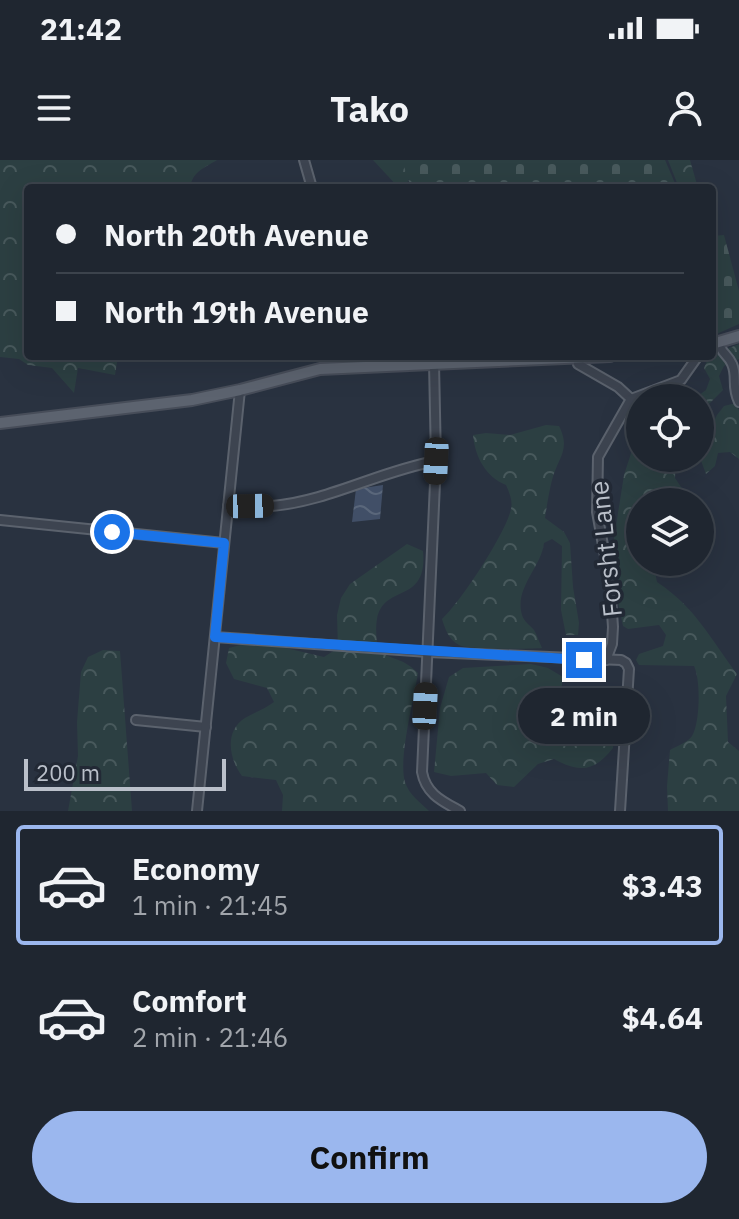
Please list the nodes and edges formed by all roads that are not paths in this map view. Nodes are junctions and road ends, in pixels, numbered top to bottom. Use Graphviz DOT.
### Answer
graph roads {
  1 [pos="304,160"];
  2 [pos="311,184"];
  3 [pos="739,336"];
  4 [pos="716,343"];
  5 [pos="506,360"];
  6 [pos="578,360"];
  7 [pos="695,360"];
  8 [pos="360,361"];
  9 [pos="434,363"];
  10 [pos="670,384"];
  11 [pos="240,390"];
  12 [pos="626,394"];
  13 [pos="739,402"];
  14 [pos="626,408"];
  15 [pos="0,423"];
  16 [pos="436,461"];
  17 [pos="228,506"];
  18 [pos="0,520"];
  19 [pos="224,543"];
  20 [pos="215,637"];
  21 [pos="428,652"];
  22 [pos="606,660"];
  23 [pos="136,720"];
  24 [pos="206,727"];
  25 [pos="197,811"];
  26 [pos="460,811"];
  27 [pos="620,811"];
  1 -- 2 [label="street"];
  3 -- 4 [label="main road"];
  4 -- 13 [label="street"];
  5 -- 9 [label="main road"];
  6 -- 12 [label="street"];
  7 -- 10 [label="street"];
  8 -- 9 [label="main road"];
  8 -- 11 [label="main road"];
  9 -- 16 [label="street"];
  11 -- 15 [label="main road"];
  11 -- 17 [label="street"];
  14 -- 22 [label="street, Forsht Lane"];
  16 -- 17 [label="street"];
  16 -- 21 [label="street"];
  17 -- 19 [label="street"];
  18 -- 19 [label="street"];
  19 -- 20 [label="street"];
  20 -- 21 [label="street"];
  20 -- 24 [label="street"];
  21 -- 22 [label="street"];
  21 -- 26 [label="street"];
  22 -- 27 [label="street"];
  23 -- 24 [label="street"];
  24 -- 25 [label="street"];
}
